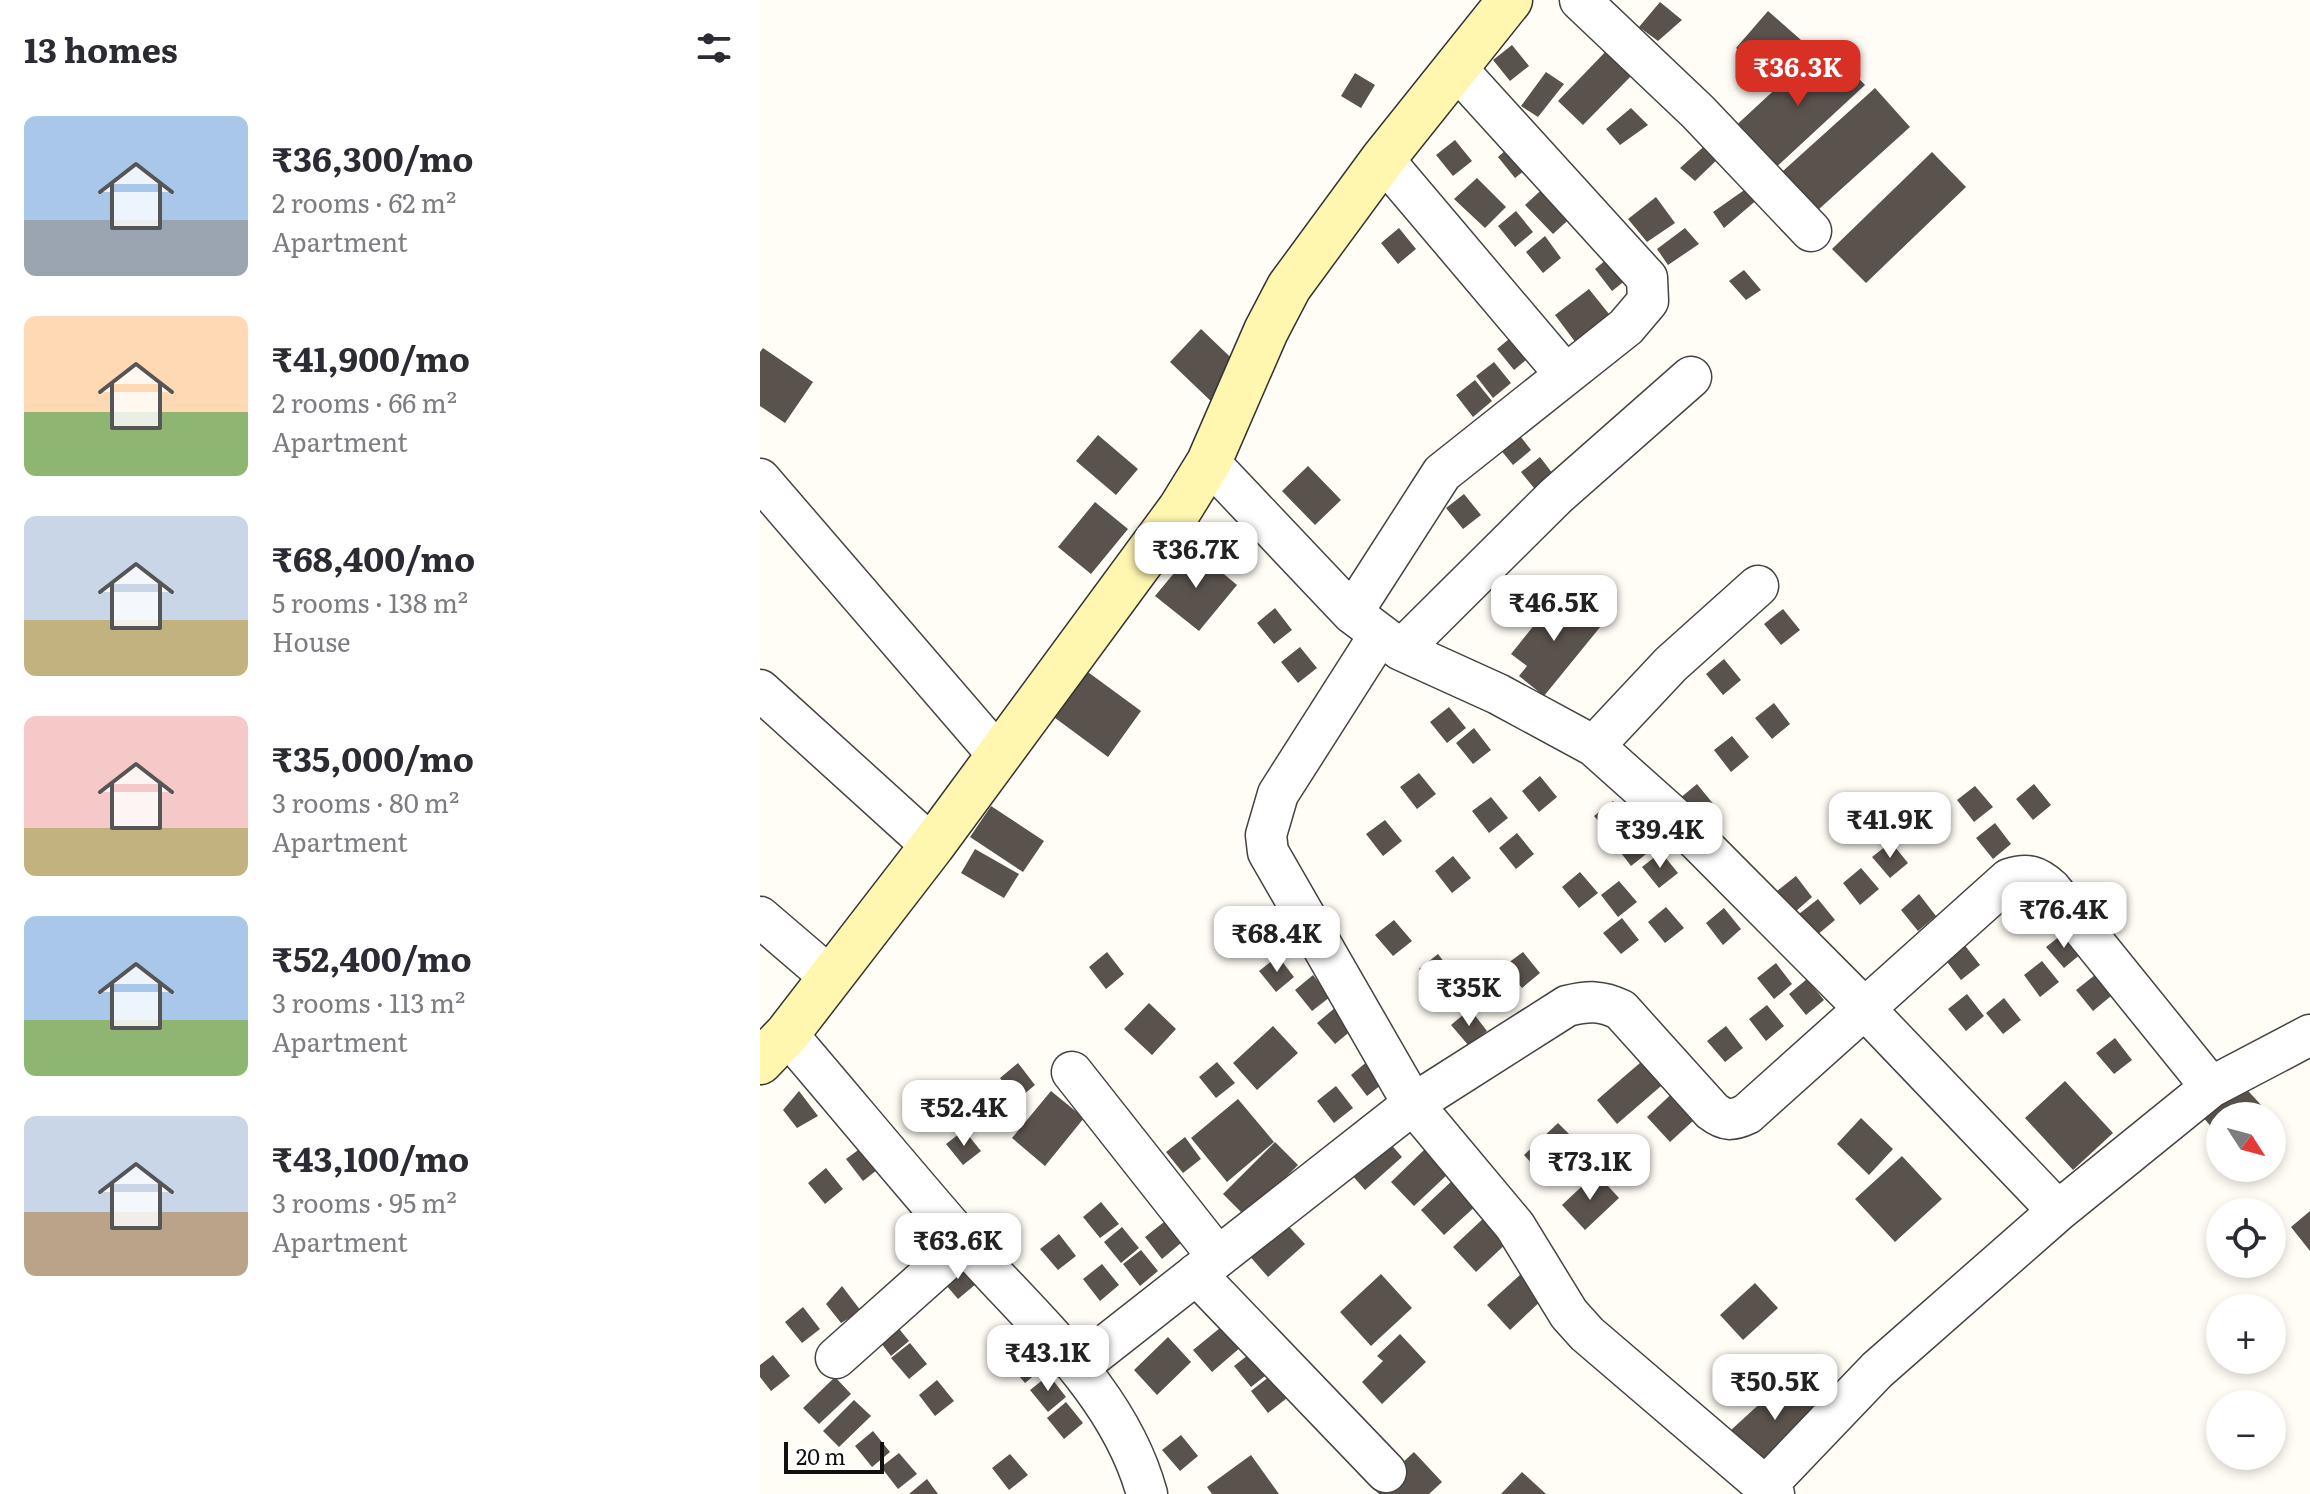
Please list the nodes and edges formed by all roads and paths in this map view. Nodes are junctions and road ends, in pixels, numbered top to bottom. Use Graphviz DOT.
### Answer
graph roads {
  1 [pos="1510,0"];
  2 [pos="1580,0"];
  3 [pos="1456,68"];
  4 [pos="1383,159"];
  5 [pos="1811,231"];
  6 [pos="1565,374"];
  7 [pos="1691,377"];
  8 [pos="1209,462"];
  9 [pos="760,479"];
  10 [pos="1758,586"];
  11 [pos="1378,632"];
  12 [pos="760,690"];
  13 [pos="1594,746"];
  14 [pos="998,755"];
  15 [pos="932,846"];
  16 [pos="760,917"];
  17 [pos="830,977"];
  18 [pos="1863,1007"];
  19 [pos="2310,1035"];
  20 [pos="773,1048"];
  21 [pos="1072,1072"];
  22 [pos="2211,1087"];
  23 [pos="1413,1104"];
  24 [pos="2058,1211"];
  25 [pos="965,1243"];
  26 [pos="1207,1266"];
  27 [pos="836,1358"];
  28 [pos="1078,1367"];
  29 [pos="1386,1472"];
  30 [pos="1770,1490"];
  31 [pos="1147,1494"];
  1 -- 3 [label="main road"];
  2 -- 5 [label="street"];
  3 -- 4 [label="main road"];
  3 -- 6 [label="street"];
  4 -- 6 [label="street"];
  4 -- 8 [label="main road"];
  6 -- 11 [label="street"];
  7 -- 11 [label="street"];
  8 -- 11 [label="street"];
  8 -- 14 [label="main road"];
  9 -- 14 [label="street"];
  10 -- 13 [label="street"];
  11 -- 13 [label="street"];
  11 -- 23 [label="street"];
  12 -- 15 [label="street"];
  13 -- 18 [label="street"];
  14 -- 15 [label="main road"];
  15 -- 17 [label="main road"];
  16 -- 17 [label="street"];
  17 -- 20 [label="main road"];
  18 -- 22 [label="street"];
  18 -- 23 [label="street"];
  18 -- 24 [label="street"];
  19 -- 22 [label="street"];
  20 -- 25 [label="street"];
  21 -- 26 [label="street"];
  22 -- 24 [label="street"];
  23 -- 26 [label="street"];
  23 -- 30 [label="street"];
  24 -- 30 [label="street"];
  25 -- 27 [label="street"];
  25 -- 28 [label="street"];
  26 -- 28 [label="street"];
  26 -- 29 [label="street"];
  28 -- 31 [label="street"];
}
